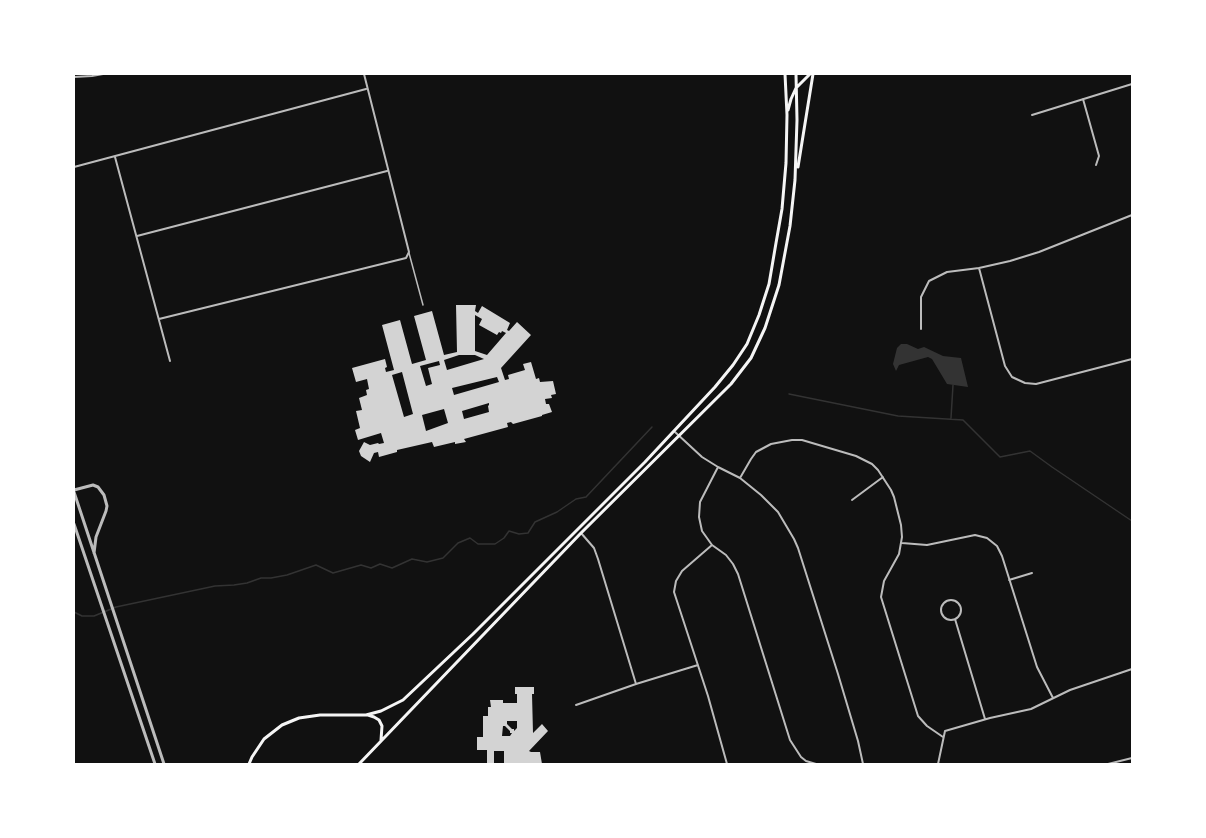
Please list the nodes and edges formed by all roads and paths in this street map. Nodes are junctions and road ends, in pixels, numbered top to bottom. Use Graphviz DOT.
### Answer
graph roads {
  1 [pos="103,74"];
  2 [pos="364,74"];
  3 [pos="786,74"];
  4 [pos="796,74"];
  5 [pos="811,74"];
  6 [pos="74,77"];
  7 [pos="1132,84"];
  8 [pos="796,88"];
  9 [pos="368,89"];
  10 [pos="1083,99"];
  11 [pos="787,115"];
  12 [pos="1032,115"];
  13 [pos="115,157"];
  14 [pos="1096,165"];
  15 [pos="74,167"];
  16 [pos="388,171"];
  17 [pos="795,180"];
  18 [pos="1132,214"];
  19 [pos="137,236"];
  20 [pos="409,252"];
  21 [pos="979,268"];
  22 [pos="423,305"];
  23 [pos="159,319"];
  24 [pos="921,329"];
  25 [pos="1132,358"];
  26 [pos="170,361"];
  27 [pos="674,430"];
  28 [pos="680,436"];
  29 [pos="718,467"];
  30 [pos="883,477"];
  31 [pos="740,478"];
  32 [pos="74,491"];
  33 [pos="852,500"];
  34 [pos="74,524"];
  35 [pos="580,533"];
  36 [pos="902,543"];
  37 [pos="712,545"];
  38 [pos="94,555"];
  39 [pos="1032,573"];
  40 [pos="1009,580"];
  41 [pos="955,619"];
  42 [pos="698,665"];
  43 [pos="1132,669"];
  44 [pos="636,684"];
  45 [pos="1053,698"];
  46 [pos="576,705"];
  47 [pos="366,715"];
  48 [pos="985,719"];
  49 [pos="943,737"];
  50 [pos="381,742"];
  51 [pos="1132,758"];
  52 [pos="805,763"];
  53 [pos="863,764"];
  54 [pos="156,765"];
  55 [pos="164,765"];
  56 [pos="249,765"];
  57 [pos="359,765"];
  58 [pos="727,765"];
  59 [pos="816,765"];
  60 [pos="857,765"];
  61 [pos="938,765"];
  62 [pos="1108,765"];
  1 -- 6 [label="street"];
  2 -- 9 [label="street"];
  3 -- 11 [label="main road"];
  4 -- 8 [label="main road"];
  5 -- 8 [label="main road"];
  5 -- 17 [label="main road"];
  7 -- 10 [label="street"];
  8 -- 11 [label="main road"];
  8 -- 17 [label="main road"];
  9 -- 13 [label="street"];
  9 -- 16 [label="street"];
  10 -- 12 [label="street"];
  10 -- 14 [label="street"];
  11 -- 27 [label="main road"];
  13 -- 15 [label="street"];
  13 -- 19 [label="street"];
  16 -- 19 [label="street"];
  16 -- 20 [label="street"];
  17 -- 28 [label="main road"];
  18 -- 21 [label="street"];
  19 -- 23 [label="street"];
  20 -- 22 [label="lane"];
  20 -- 23 [label="street"];
  21 -- 24 [label="street"];
  21 -- 25 [label="street"];
  23 -- 26 [label="street"];
  27 -- 28 [label="street"];
  27 -- 47 [label="main road"];
  28 -- 29 [label="street"];
  28 -- 35 [label="main road"];
  29 -- 31 [label="street"];
  29 -- 37 [label="street"];
  30 -- 31 [label="street"];
  30 -- 33 [label="street"];
  30 -- 36 [label="street"];
  31 -- 53 [label="street"];
  32 -- 38 [label="street"];
  32 -- 38 [label="street"];
  34 -- 54 [label="street"];
  35 -- 44 [label="street"];
  35 -- 50 [label="main road"];
  36 -- 40 [label="street"];
  36 -- 49 [label="street"];
  37 -- 42 [label="street"];
  37 -- 52 [label="street"];
  38 -- 55 [label="street"];
  39 -- 40 [label="street"];
  40 -- 45 [label="street"];
  41 -- 41 [label="street"];
  41 -- 48 [label="street"];
  42 -- 44 [label="street"];
  42 -- 58 [label="street"];
  43 -- 45 [label="street"];
  44 -- 46 [label="street"];
  45 -- 48 [label="street"];
  47 -- 50 [label="main road"];
  47 -- 56 [label="main road"];
  48 -- 49 [label="street"];
  49 -- 61 [label="street"];
  50 -- 57 [label="main road"];
  51 -- 62 [label="street"];
  52 -- 59 [label="street"];
  53 -- 60 [label="street"];
}
